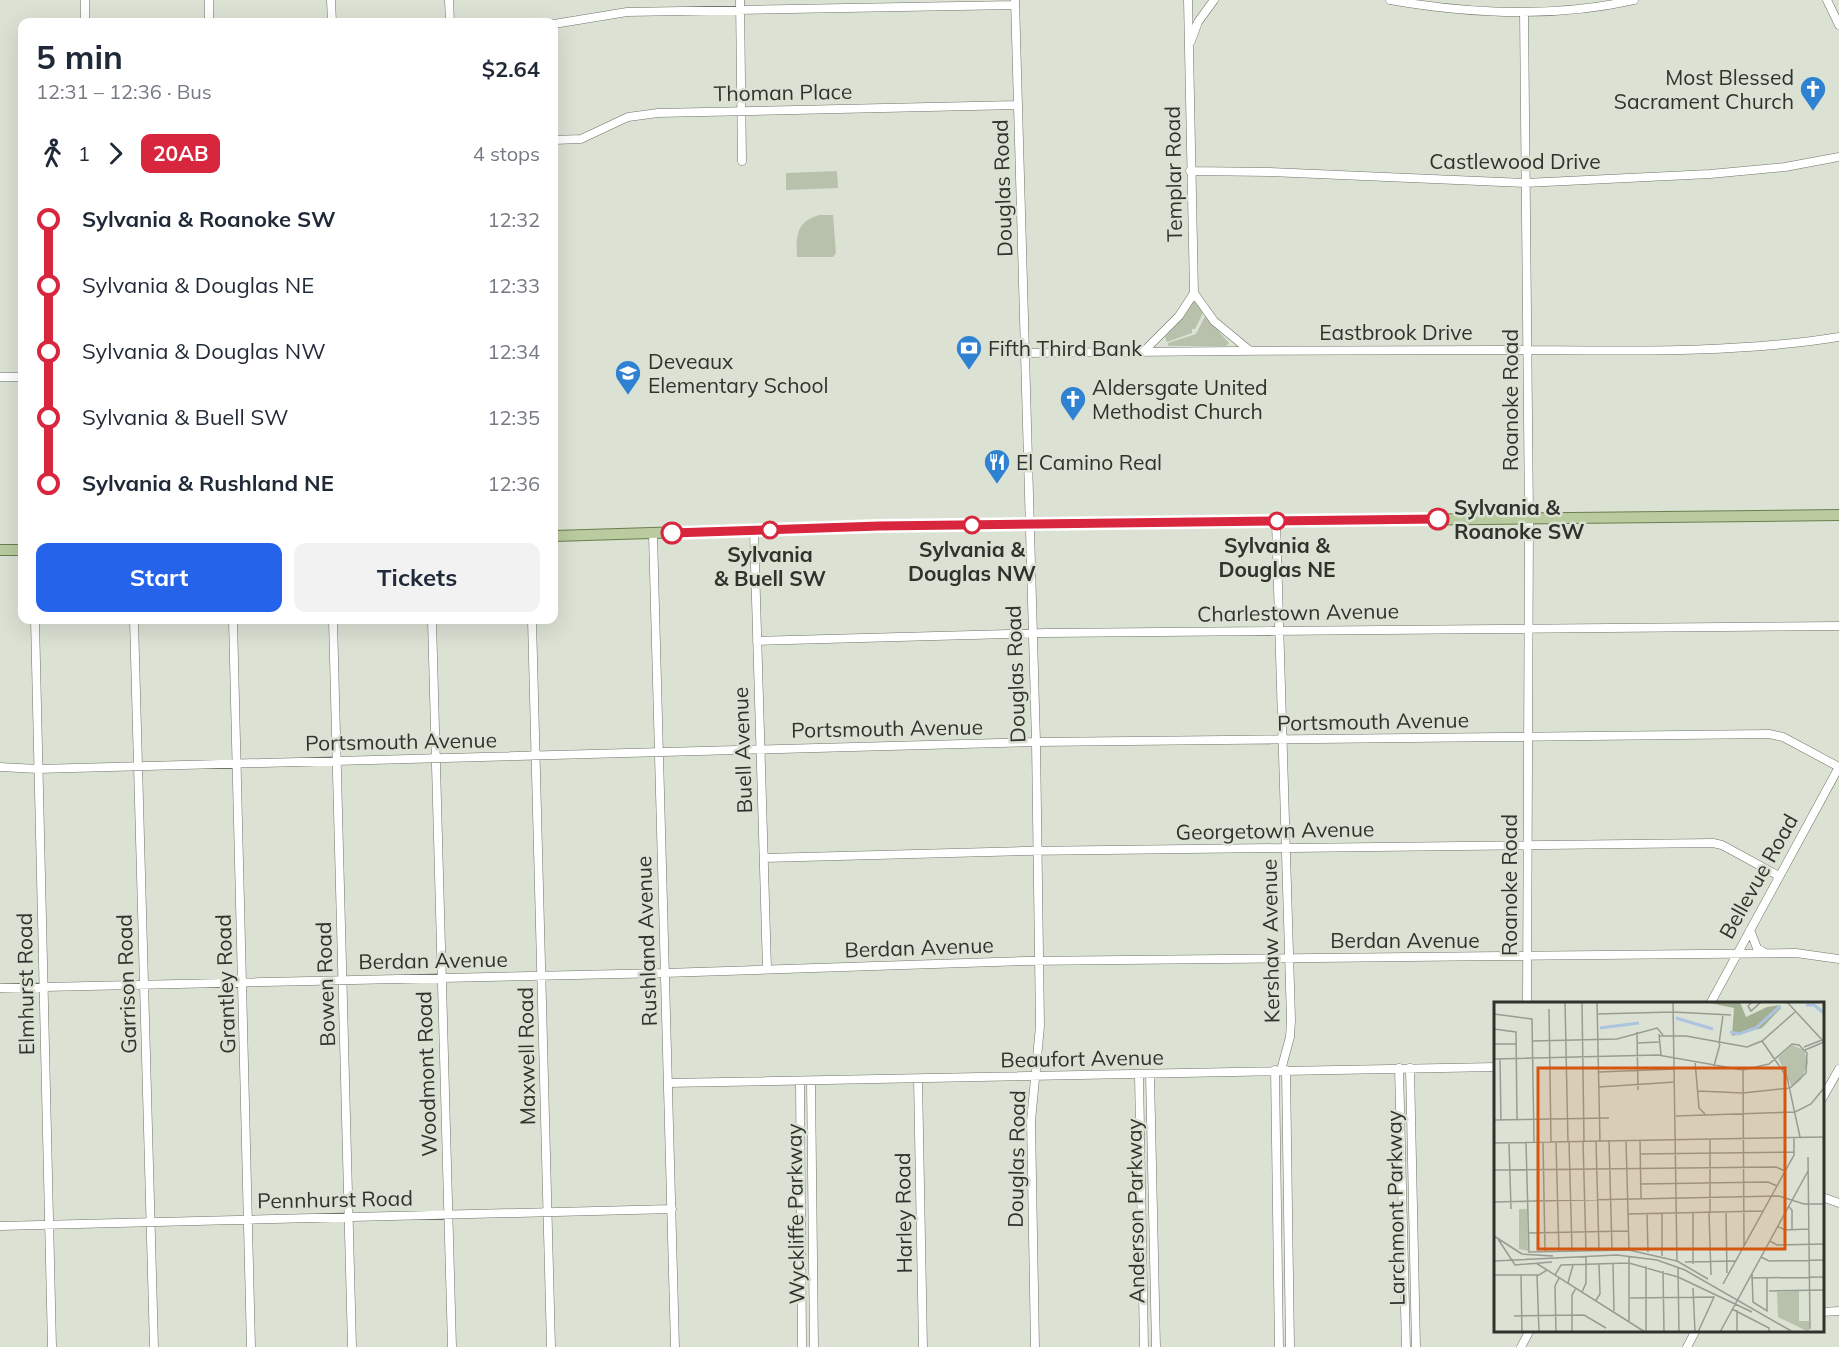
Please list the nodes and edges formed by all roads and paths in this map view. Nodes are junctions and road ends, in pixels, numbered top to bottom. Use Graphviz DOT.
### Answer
graph roads {
  1 [pos="85,0"];
  2 [pos="209,0"];
  3 [pos="332,0"];
  4 [pos="449,0"];
  5 [pos="740,0"];
  6 [pos="1188,0"];
  7 [pos="1214,0"];
  8 [pos="1390,0"];
  9 [pos="1634,0"];
  10 [pos="1827,0"];
  11 [pos="1015,2"];
  12 [pos="740,10"];
  13 [pos="1524,12"];
  14 [pos="86,18"];
  15 [pos="209,18"];
  16 [pos="332,18"];
  17 [pos="450,18"];
  18 [pos="558,23"];
  19 [pos="1839,25"];
  20 [pos="1189,54"];
  21 [pos="1017,105"];
  22 [pos="741,111"];
  23 [pos="558,140"];
  24 [pos="1839,157"];
  25 [pos="742,161"];
  26 [pos="1190,171"];
  27 [pos="1525,183"];
  28 [pos="1194,293"];
  29 [pos="1839,337"];
  30 [pos="1249,350"];
  31 [pos="1528,350"];
  32 [pos="1143,351"];
  33 [pos="1025,352"];
  34 [pos="0,377"];
  35 [pos="18,377"];
  36 [pos="1839,515"];
  37 [pos="1529,518"];
  38 [pos="1276,521"];
  39 [pos="1029,525"];
  40 [pos="754,531"];
  41 [pos="653,534"];
  42 [pos="558,536"];
  43 [pos="0,550"];
  44 [pos="18,550"];
  45 [pos="35,624"];
  46 [pos="134,624"];
  47 [pos="233,624"];
  48 [pos="333,624"];
  49 [pos="432,624"];
  50 [pos="532,624"];
  51 [pos="1839,626"];
  52 [pos="1528,628"];
  53 [pos="1279,631"];
  54 [pos="1032,633"];
  55 [pos="757,641"];
  56 [pos="1528,736"];
  57 [pos="1282,740"];
  58 [pos="1036,742"];
  59 [pos="760,749"];
  60 [pos="659,752"];
  61 [pos="536,755"];
  62 [pos="436,759"];
  63 [pos="336,760"];
  64 [pos="237,763"];
  65 [pos="0,767"];
  66 [pos="138,767"];
  67 [pos="1839,767"];
  68 [pos="38,769"];
  69 [pos="1527,845"];
  70 [pos="1286,848"];
  71 [pos="1037,851"];
  72 [pos="764,858"];
  73 [pos="1779,876"];
  74 [pos="1750,930"];
  75 [pos="1766,953"];
  76 [pos="1737,954"];
  77 [pos="1526,957"];
  78 [pos="1289,959"];
  79 [pos="1839,959"];
  80 [pos="1039,963"];
  81 [pos="767,969"];
  82 [pos="665,973"];
  83 [pos="542,975"];
  84 [pos="442,978"];
  85 [pos="343,979"];
  86 [pos="243,983"];
  87 [pos="144,984"];
  88 [pos="44,987"];
  89 [pos="0,988"];
  90 [pos="1527,1002"];
  91 [pos="1711,1002"];
  92 [pos="1494,1067"];
  93 [pos="1399,1068"];
  94 [pos="1410,1068"];
  95 [pos="1839,1069"];
  96 [pos="1281,1070"];
  97 [pos="1139,1075"];
  98 [pos="1150,1075"];
  99 [pos="1036,1076"];
  100 [pos="918,1079"];
  101 [pos="800,1081"];
  102 [pos="811,1081"];
  103 [pos="668,1083"];
  104 [pos="1824,1095"];
  105 [pos="1824,1198"];
  106 [pos="1839,1203"];
  107 [pos="672,1209"];
  108 [pos="548,1212"];
  109 [pos="448,1214"];
  110 [pos="349,1217"];
  111 [pos="249,1218"];
  112 [pos="150,1222"];
  113 [pos="49,1224"];
  114 [pos="0,1226"];
  115 [pos="1839,1311"];
  116 [pos="1824,1312"];
  117 [pos="1529,1332"];
  118 [pos="1695,1332"];
  119 [pos="52,1347"];
  120 [pos="154,1347"];
  121 [pos="251,1347"];
  122 [pos="352,1347"];
  123 [pos="452,1347"];
  124 [pos="551,1347"];
  125 [pos="675,1347"];
  126 [pos="802,1347"];
  127 [pos="814,1347"];
  128 [pos="923,1347"];
  129 [pos="1035,1347"];
  130 [pos="1144,1347"];
  131 [pos="1156,1347"];
  132 [pos="1279,1347"];
  133 [pos="1290,1347"];
  134 [pos="1406,1347"];
  135 [pos="1416,1347"];
  136 [pos="1521,1347"];
  137 [pos="1687,1347"];
  1 -- 14 [label="street"];
  2 -- 15 [label="street"];
  3 -- 16 [label="street"];
  4 -- 17 [label="street"];
  5 -- 12 [label="street"];
  6 -- 20 [label="street, Templar Road"];
  7 -- 20 [label="street, Templar Road"];
  8 -- 13 [label="street"];
  9 -- 13 [label="street"];
  10 -- 19 [label="street"];
  11 -- 12 [label="street"];
  11 -- 21 [label="street, Douglas Road"];
  12 -- 18 [label="street"];
  12 -- 22 [label="street"];
  13 -- 27 [label="street, Roanoke Road"];
  20 -- 26 [label="street, Templar Road"];
  21 -- 22 [label="street, Thoman Place"];
  21 -- 33 [label="street, Douglas Road"];
  22 -- 23 [label="street, Thoman Place"];
  22 -- 25 [label="street"];
  24 -- 27 [label="street, Castlewood Drive"];
  26 -- 27 [label="street, Castlewood Drive"];
  26 -- 28 [label="street, Templar Road"];
  27 -- 31 [label="street, Roanoke Road"];
  28 -- 30 [label="street"];
  28 -- 32 [label="street"];
  29 -- 31 [label="street, Eastbrook Drive"];
  30 -- 31 [label="street, Eastbrook Drive"];
  30 -- 32 [label="street, Eastbrook Drive"];
  31 -- 37 [label="street, Roanoke Road"];
  32 -- 33 [label="street, Eastbrook Drive"];
  33 -- 39 [label="street, Douglas Road"];
  34 -- 35 [label="street"];
  36 -- 37 [label="main road"];
  37 -- 38 [label="main road"];
  37 -- 52 [label="street, Roanoke Road"];
  38 -- 39 [label="main road"];
  38 -- 53 [label="street, Kershaw Avenue"];
  39 -- 40 [label="main road"];
  39 -- 54 [label="street, Douglas Road"];
  40 -- 41 [label="main road"];
  40 -- 55 [label="street, Buell Avenue"];
  41 -- 42 [label="main road"];
  41 -- 60 [label="street, Rushland Avenue"];
  43 -- 44 [label="main road"];
  45 -- 68 [label="street, Elmhurst Road"];
  46 -- 66 [label="street, Garrison Road"];
  47 -- 64 [label="street, Grantley Road"];
  48 -- 63 [label="street, Bowen Road"];
  49 -- 62 [label="street, Woodmont Road"];
  50 -- 61 [label="street, Maxwell Road"];
  51 -- 52 [label="street, Charlestown Avenue"];
  52 -- 53 [label="street, Charlestown Avenue"];
  52 -- 56 [label="street, Roanoke Road"];
  53 -- 54 [label="street, Charlestown Avenue"];
  53 -- 57 [label="street, Kershaw Avenue"];
  54 -- 55 [label="street, Charlestown Avenue"];
  54 -- 58 [label="street, Douglas Road"];
  55 -- 59 [label="street, Buell Avenue"];
  56 -- 57 [label="street, Portsmouth Avenue"];
  56 -- 67 [label="street, Portsmouth Avenue"];
  56 -- 69 [label="street, Roanoke Road"];
  57 -- 58 [label="street, Portsmouth Avenue"];
  57 -- 70 [label="street, Kershaw Avenue"];
  58 -- 59 [label="street, Portsmouth Avenue"];
  58 -- 71 [label="street, Douglas Road"];
  59 -- 60 [label="street, Portsmouth Avenue"];
  59 -- 72 [label="street, Buell Avenue"];
  60 -- 61 [label="street, Portsmouth Avenue"];
  60 -- 82 [label="street, Rushland Avenue"];
  61 -- 62 [label="street, Portsmouth Avenue"];
  61 -- 83 [label="street, Maxwell Road"];
  62 -- 63 [label="street, Portsmouth Avenue"];
  62 -- 84 [label="street, Woodmont Road"];
  63 -- 64 [label="street, Portsmouth Avenue"];
  63 -- 85 [label="street, Bowen Road"];
  64 -- 66 [label="street, Portsmouth Avenue"];
  64 -- 86 [label="street, Grantley Road"];
  65 -- 68 [label="street, Portsmouth Avenue"];
  66 -- 68 [label="street, Portsmouth Avenue"];
  66 -- 87 [label="street, Garrison Road"];
  67 -- 73 [label="street, Bellevue Road"];
  68 -- 88 [label="street, Elmhurst Road"];
  69 -- 70 [label="street, Georgetown Avenue"];
  69 -- 73 [label="street, Georgetown Avenue"];
  69 -- 77 [label="street, Roanoke Road"];
  70 -- 71 [label="street, Georgetown Avenue"];
  70 -- 78 [label="street, Kershaw Avenue"];
  71 -- 72 [label="street, Georgetown Avenue"];
  71 -- 80 [label="street, Douglas Road"];
  72 -- 81 [label="street, Buell Avenue"];
  73 -- 74 [label="street, Bellevue Road"];
  74 -- 75 [label="street"];
  74 -- 76 [label="street, Bellevue Road"];
  75 -- 76 [label="street, Berdan Avenue"];
  75 -- 79 [label="street, Berdan Avenue"];
  76 -- 77 [label="street, Berdan Avenue"];
  76 -- 91 [label="street, Bellevue Road"];
  77 -- 78 [label="street, Berdan Avenue"];
  77 -- 90 [label="street, Roanoke Road"];
  78 -- 80 [label="street, Berdan Avenue"];
  78 -- 96 [label="street, Kershaw Avenue"];
  80 -- 81 [label="street, Berdan Avenue"];
  80 -- 99 [label="street, Douglas Road"];
  81 -- 82 [label="street, Berdan Avenue"];
  82 -- 83 [label="street, Berdan Avenue"];
  82 -- 103 [label="street, Rushland Avenue"];
  83 -- 84 [label="street, Berdan Avenue"];
  83 -- 108 [label="street, Maxwell Road"];
  84 -- 85 [label="street, Berdan Avenue"];
  84 -- 109 [label="street, Woodmont Road"];
  85 -- 86 [label="street, Berdan Avenue"];
  85 -- 110 [label="street, Bowen Road"];
  86 -- 87 [label="street, Berdan Avenue"];
  86 -- 111 [label="street, Grantley Road"];
  87 -- 88 [label="street, Berdan Avenue"];
  87 -- 112 [label="street, Garrison Road"];
  88 -- 89 [label="street, Berdan Avenue"];
  88 -- 113 [label="street, Elmhurst Road"];
  92 -- 94 [label="street, Beaufort Avenue"];
  93 -- 94 [label="street, Beaufort Avenue"];
  93 -- 96 [label="street, Beaufort Avenue"];
  93 -- 134 [label="street, Larchmont Parkway"];
  94 -- 135 [label="street, Larchmont Parkway"];
  95 -- 104 [label="street"];
  96 -- 98 [label="street, Beaufort Avenue"];
  96 -- 132 [label="street, Kershaw Avenue"];
  96 -- 133 [label="street, Kershaw Avenue"];
  97 -- 98 [label="street, Beaufort Avenue"];
  97 -- 99 [label="street, Beaufort Avenue"];
  97 -- 130 [label="street, Anderson Parkway"];
  98 -- 131 [label="street, Anderson Parkway"];
  99 -- 100 [label="street, Beaufort Avenue"];
  99 -- 129 [label="street, Douglas Road"];
  100 -- 102 [label="street, Beaufort Avenue"];
  100 -- 128 [label="street, Harley Road"];
  101 -- 102 [label="street, Beaufort Avenue"];
  101 -- 103 [label="street, Beaufort Avenue"];
  101 -- 126 [label="street, Wyckliffe Parkway"];
  102 -- 127 [label="street, Wyckliffe Parkway"];
  103 -- 107 [label="street, Rushland Avenue"];
  105 -- 106 [label="street"];
  107 -- 108 [label="street, Pennhurst Road"];
  107 -- 125 [label="street, Rushland Avenue"];
  108 -- 109 [label="street, Pennhurst Road"];
  108 -- 124 [label="street, Maxwell Road"];
  109 -- 110 [label="street, Pennhurst Road"];
  109 -- 123 [label="street, Woodmont Road"];
  110 -- 111 [label="street, Pennhurst Road"];
  110 -- 122 [label="street, Bowen Road"];
  111 -- 112 [label="street, Pennhurst Road"];
  111 -- 121 [label="street, Grantley Road"];
  112 -- 113 [label="street, Pennhurst Road"];
  112 -- 120 [label="street, Garrison Road"];
  113 -- 114 [label="street, Pennhurst Road"];
  113 -- 119 [label="street, Elmhurst Road"];
  115 -- 116 [label="street"];
  117 -- 136 [label="street"];
  118 -- 137 [label="street"];
}
